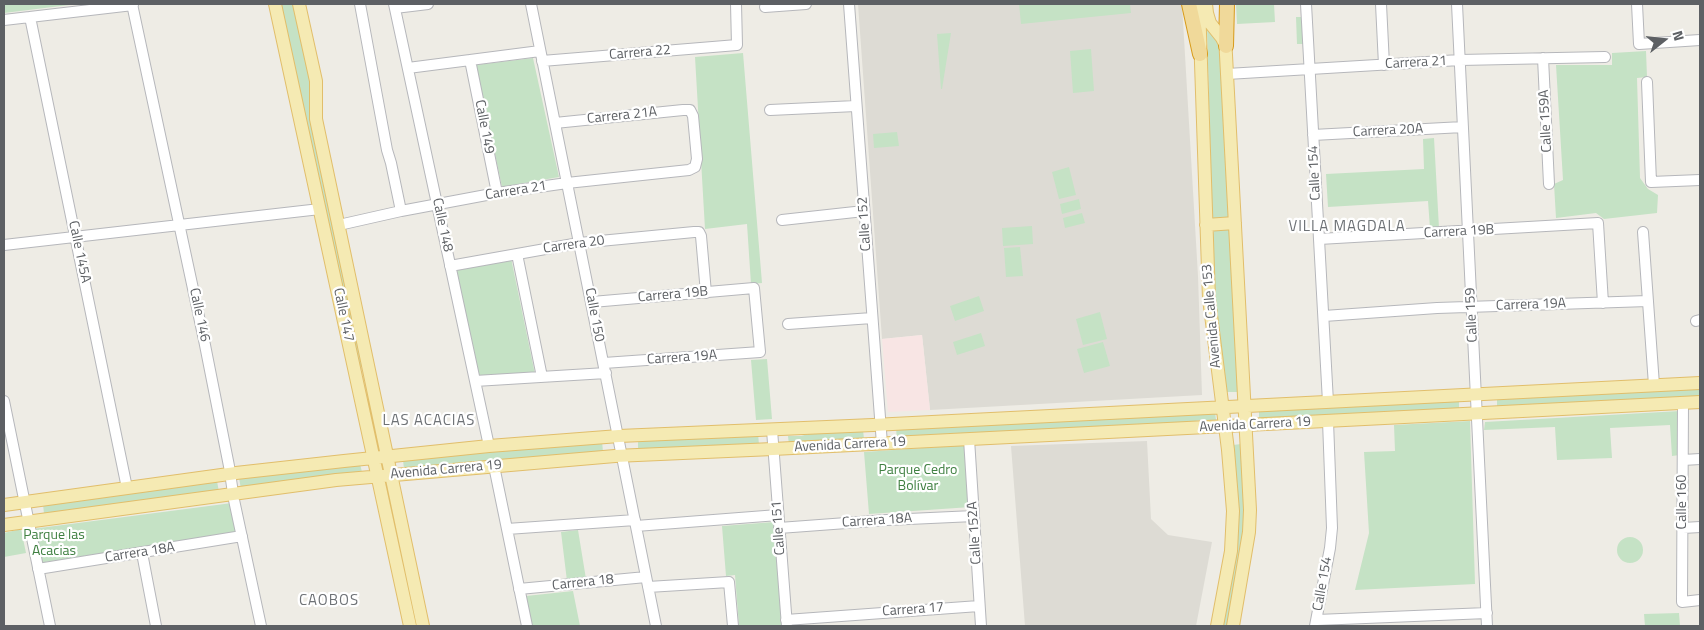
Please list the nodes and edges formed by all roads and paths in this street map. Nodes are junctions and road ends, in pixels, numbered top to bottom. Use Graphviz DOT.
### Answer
graph roads {
  1 [pos="275,4"];
  2 [pos="299,4"];
  3 [pos="360,4"];
  4 [pos="428,4"];
  5 [pos="531,4"];
  6 [pos="736,4"];
  7 [pos="806,4"];
  8 [pos="848,4"];
  9 [pos="1189,4"];
  10 [pos="1198,4"];
  11 [pos="1206,4"];
  12 [pos="1222,4"];
  13 [pos="1226,4"];
  14 [pos="1306,4"];
  15 [pos="1381,4"];
  16 [pos="1457,4"];
  17 [pos="1637,4"];
  18 [pos="133,5"];
  19 [pos="395,6"];
  20 [pos="765,7"];
  21 [pos="30,17"];
  22 [pos="4,20"];
  23 [pos="1700,40"];
  24 [pos="1226,46"];
  25 [pos="1200,54"];
  26 [pos="542,56"];
  27 [pos="1605,57"];
  28 [pos="1543,58"];
  29 [pos="470,60"];
  30 [pos="1460,60"];
  31 [pos="1384,65"];
  32 [pos="408,68"];
  33 [pos="1309,69"];
  34 [pos="1227,74"];
  35 [pos="1647,82"];
  36 [pos="856,106"];
  37 [pos="770,110"];
  38 [pos="555,123"];
  39 [pos="1463,126"];
  40 [pos="1313,135"];
  41 [pos="695,167"];
  42 [pos="1700,180"];
  43 [pos="568,184"];
  44 [pos="1549,184"];
  45 [pos="497,194"];
  46 [pos="437,204"];
  47 [pos="320,209"];
  48 [pos="401,211"];
  49 [pos="864,211"];
  50 [pos="782,220"];
  51 [pos="1235,223"];
  52 [pos="180,224"];
  53 [pos="338,225"];
  54 [pos="1206,225"];
  55 [pos="1468,231"];
  56 [pos="1643,232"];
  57 [pos="76,237"];
  58 [pos="1319,240"];
  59 [pos="580,243"];
  60 [pos="4,245"];
  61 [pos="517,254"];
  62 [pos="450,266"];
  63 [pos="706,293"];
  64 [pos="1648,301"];
  65 [pos="592,302"];
  66 [pos="1603,303"];
  67 [pos="1472,307"];
  68 [pos="1324,316"];
  69 [pos="872,318"];
  70 [pos="788,324"];
  71 [pos="760,352"];
  72 [pos="605,368"];
  73 [pos="370,371"];
  74 [pos="356,374"];
  75 [pos="542,377"];
  76 [pos="475,381"];
  77 [pos="1700,383"];
  78 [pos="1654,385"];
  79 [pos="1476,394"];
  80 [pos="4,401"];
  81 [pos="1328,402"];
  82 [pos="1683,402"];
  83 [pos="1700,402"];
  84 [pos="1244,406"];
  85 [pos="1222,408"];
  86 [pos="1477,414"];
  87 [pos="1328,421"];
  88 [pos="880,425"];
  89 [pos="1245,425"];
  90 [pos="1224,426"];
  91 [pos="772,430"];
  92 [pos="619,436"];
  93 [pos="969,439"];
  94 [pos="882,444"];
  95 [pos="489,446"];
  96 [pos="773,449"];
  97 [pos="622,455"];
  98 [pos="388,456"];
  99 [pos="374,458"];
  100 [pos="1700,459"];
  101 [pos="1683,460"];
  102 [pos="494,466"];
  103 [pos="231,474"];
  104 [pos="392,475"];
  105 [pos="378,476"];
  106 [pos="127,488"];
  107 [pos="234,494"];
  108 [pos="24,502"];
  109 [pos="4,505"];
  110 [pos="778,515"];
  111 [pos="974,516"];
  112 [pos="28,522"];
  113 [pos="636,523"];
  114 [pos="4,525"];
  115 [pos="1700,527"];
  116 [pos="779,528"];
  117 [pos="1683,528"];
  118 [pos="507,529"];
  119 [pos="242,536"];
  120 [pos="142,553"];
  121 [pos="38,569"];
  122 [pos="647,582"];
  123 [pos="520,589"];
  124 [pos="1700,600"];
  125 [pos="980,606"];
  126 [pos="1487,613"];
  127 [pos="786,623"];
  128 [pos="1316,623"];
  129 [pos="50,626"];
  130 [pos="156,626"];
  131 [pos="261,626"];
  132 [pos="410,626"];
  133 [pos="423,626"];
  134 [pos="527,626"];
  135 [pos="656,626"];
  136 [pos="733,626"];
  137 [pos="981,626"];
  138 [pos="1218,626"];
  139 [pos="1233,626"];
  140 [pos="1487,626"];
  1 -- 47 [label="main road, Calle 147"];
  2 -- 53 [label="main road, Calle 147"];
  3 -- 48 [label="street"];
  4 -- 19 [label="street"];
  5 -- 26 [label="street, Calle 150"];
  6 -- 26 [label="street, Carrera 22"];
  7 -- 20 [label="street"];
  8 -- 36 [label="street, Calle 152"];
  9 -- 25 [label="highway"];
  10 -- 25 [label="main road, Avenida Calle 153"];
  11 -- 24 [label="main road"];
  12 -- 24 [label="main road, Avenida Calle 153"];
  13 -- 24 [label="highway"];
  14 -- 33 [label="street, Calle 154"];
  15 -- 31 [label="street"];
  16 -- 30 [label="street, Calle 159"];
  17 -- 23 [label="street"];
  18 -- 21 [label="street"];
  18 -- 52 [label="street, Calle 146"];
  19 -- 32 [label="street, Calle 148"];
  21 -- 22 [label="street"];
  21 -- 57 [label="street, Calle 145A"];
  24 -- 34 [label="main road, Avenida Calle 153"];
  25 -- 54 [label="main road, Avenida Calle 153"];
  26 -- 29 [label="street, Carrera 22"];
  26 -- 38 [label="street, Calle 150"];
  27 -- 28 [label="street, Carrera 21"];
  28 -- 30 [label="street, Carrera 21"];
  28 -- 44 [label="street, Calle 159A"];
  29 -- 32 [label="street, Carrera 22"];
  29 -- 45 [label="street, Calle 149"];
  30 -- 31 [label="street, Carrera 21"];
  30 -- 39 [label="street, Calle 159"];
  31 -- 33 [label="street, Carrera 21"];
  32 -- 46 [label="street, Calle 148"];
  33 -- 34 [label="street, Carrera 21"];
  33 -- 40 [label="street, Calle 154"];
  34 -- 51 [label="main road, Avenida Calle 153"];
  35 -- 42 [label="street"];
  36 -- 37 [label="street"];
  36 -- 49 [label="street, Calle 152"];
  38 -- 41 [label="street, Carrera 21A"];
  38 -- 43 [label="street, Calle 150"];
  39 -- 40 [label="street, Carrera 20A"];
  39 -- 55 [label="street, Calle 159"];
  40 -- 58 [label="street, Calle 154"];
  41 -- 43 [label="street, Carrera 21"];
  43 -- 45 [label="street, Carrera 21"];
  43 -- 59 [label="street, Calle 150"];
  45 -- 46 [label="street, Carrera 21"];
  46 -- 48 [label="street, Carrera 21"];
  46 -- 62 [label="street, Calle 148"];
  47 -- 52 [label="street"];
  47 -- 74 [label="main road, Calle 147"];
  48 -- 53 [label="street, Carrera 21"];
  49 -- 50 [label="street"];
  49 -- 69 [label="street, Calle 152"];
  51 -- 54 [label="main road"];
  51 -- 84 [label="main road, Avenida Calle 153"];
  52 -- 57 [label="street"];
  52 -- 103 [label="street, Calle 146"];
  53 -- 73 [label="main road, Calle 147"];
  54 -- 85 [label="main road, Avenida Calle 153"];
  55 -- 58 [label="street, Carrera 19B"];
  55 -- 66 [label="street, Carrera 19B"];
  55 -- 67 [label="street, Calle 159"];
  56 -- 64 [label="street"];
  57 -- 60 [label="street"];
  57 -- 106 [label="street, Calle 145A"];
  58 -- 68 [label="street, Calle 154"];
  59 -- 61 [label="street, Carrera 20"];
  59 -- 63 [label="street, Carrera 20"];
  59 -- 65 [label="street, Calle 150"];
  61 -- 62 [label="street, Carrera 20"];
  61 -- 75 [label="street"];
  62 -- 76 [label="street, Calle 148"];
  63 -- 65 [label="street, Carrera 19B"];
  63 -- 71 [label="street, Carrera 19B"];
  64 -- 66 [label="street, Carrera 19A"];
  64 -- 78 [label="street"];
  65 -- 72 [label="street, Calle 150"];
  66 -- 67 [label="street, Carrera 19A"];
  67 -- 68 [label="street, Carrera 19A"];
  67 -- 79 [label="street, Calle 159"];
  68 -- 81 [label="street, Calle 154"];
  69 -- 70 [label="street"];
  69 -- 88 [label="street, Calle 152"];
  71 -- 72 [label="street, Carrera 19A"];
  72 -- 75 [label="street, Carrera 19A"];
  72 -- 92 [label="street, Calle 150"];
  73 -- 74 [label="main road"];
  73 -- 98 [label="main road, Calle 147"];
  74 -- 99 [label="main road, Calle 147"];
  75 -- 76 [label="street, Carrera 19A"];
  76 -- 95 [label="street, Calle 148"];
  77 -- 78 [label="main road, Avenida Carrera 19"];
  78 -- 79 [label="main road, Avenida Carrera 19"];
  79 -- 81 [label="main road, Avenida Carrera 19"];
  79 -- 86 [label="street, Calle 159"];
  80 -- 108 [label="street"];
  81 -- 84 [label="main road, Avenida Carrera 19"];
  82 -- 83 [label="main road, Avenida Carrera 19"];
  82 -- 86 [label="main road, Avenida Carrera 19"];
  82 -- 101 [label="street, Calle 160"];
  84 -- 85 [label="main road, Avenida Carrera 19"];
  84 -- 89 [label="main road, Avenida Calle 153"];
  85 -- 88 [label="main road, Avenida Carrera 19"];
  85 -- 90 [label="main road, Avenida Calle 153"];
  86 -- 87 [label="main road, Avenida Carrera 19"];
  86 -- 126 [label="street, Calle 159"];
  87 -- 89 [label="main road, Avenida Carrera 19"];
  87 -- 128 [label="street, Calle 154"];
  88 -- 91 [label="main road, Avenida Carrera 19"];
  88 -- 94 [label="street, Calle 152"];
  89 -- 90 [label="main road, Avenida Carrera 19"];
  89 -- 139 [label="main road, Avenida Calle 153"];
  90 -- 93 [label="main road, Avenida Carrera 19"];
  90 -- 138 [label="main road, Avenida Calle 153"];
  91 -- 92 [label="main road, Avenida Carrera 19"];
  91 -- 96 [label="street, Calle 151"];
  92 -- 95 [label="main road, Avenida Carrera 19"];
  92 -- 97 [label="street, Calle 150"];
  93 -- 94 [label="main road, Avenida Carrera 19"];
  93 -- 111 [label="street, Calle 152A"];
  94 -- 96 [label="main road, Avenida Carrera 19"];
  95 -- 98 [label="main road, Avenida Carrera 19"];
  96 -- 97 [label="main road, Avenida Carrera 19"];
  96 -- 110 [label="street, Calle 151"];
  97 -- 102 [label="main road, Avenida Carrera 19"];
  97 -- 113 [label="street, Calle 150"];
  98 -- 99 [label="main road, Avenida Carrera 19"];
  98 -- 104 [label="main road, Calle 147"];
  99 -- 103 [label="main road, Avenida Carrera 19"];
  99 -- 105 [label="main road, Calle 147"];
  100 -- 101 [label="street"];
  101 -- 117 [label="street, Calle 160"];
  102 -- 104 [label="main road, Avenida Carrera 19"];
  102 -- 118 [label="street"];
  103 -- 106 [label="main road, Avenida Carrera 19"];
  103 -- 107 [label="street, Calle 146"];
  104 -- 105 [label="main road, Avenida Carrera 19"];
  104 -- 133 [label="main road, Calle 147"];
  105 -- 107 [label="main road, Avenida Carrera 19"];
  105 -- 132 [label="main road, Calle 147"];
  106 -- 108 [label="main road, Avenida Carrera 19"];
  107 -- 112 [label="main road, Avenida Carrera 19"];
  107 -- 119 [label="street, Calle 146"];
  108 -- 109 [label="main road, Avenida Carrera 19"];
  108 -- 112 [label="street"];
  110 -- 113 [label="street"];
  110 -- 116 [label="street, Calle 151"];
  111 -- 116 [label="street, Carrera 18A"];
  111 -- 125 [label="street, Calle 152A"];
  112 -- 114 [label="main road, Avenida Carrera 19"];
  112 -- 121 [label="street"];
  113 -- 118 [label="street"];
  113 -- 122 [label="street, Calle 150"];
  115 -- 117 [label="street"];
  116 -- 127 [label="street, Calle 151"];
  117 -- 124 [label="street, Calle 160"];
  118 -- 123 [label="street"];
  119 -- 120 [label="street, Carrera 18A"];
  119 -- 131 [label="street, Calle 146"];
  120 -- 121 [label="street, Carrera 18A"];
  120 -- 130 [label="street"];
  121 -- 129 [label="street"];
  122 -- 123 [label="street, Carrera 18"];
  122 -- 135 [label="street, Calle 150"];
  122 -- 136 [label="street, Carrera 18"];
  123 -- 134 [label="street"];
  125 -- 127 [label="street, Carrera 17"];
  125 -- 137 [label="street, Calle 152A"];
  126 -- 128 [label="street"];
  126 -- 140 [label="street, Calle 159"];
}
